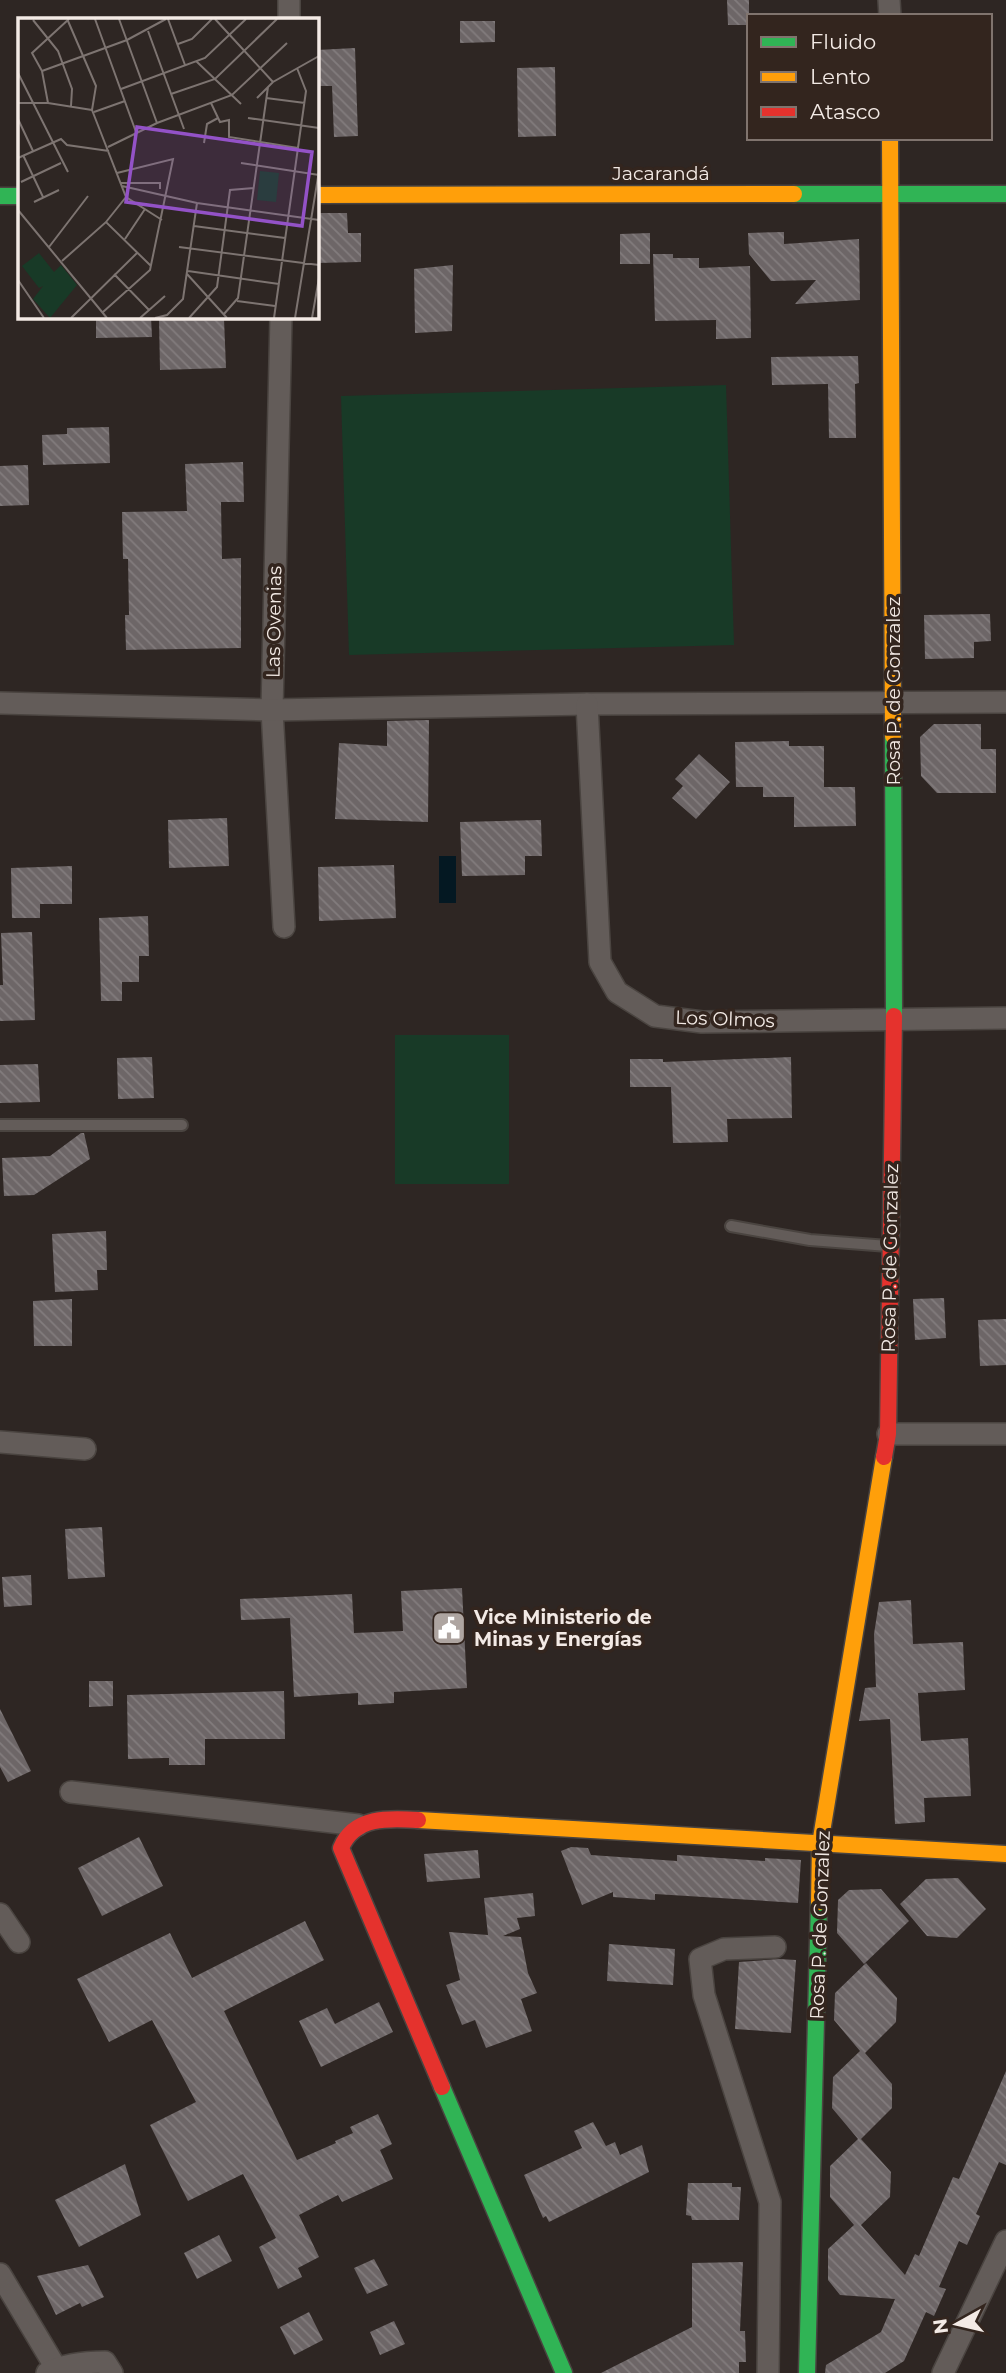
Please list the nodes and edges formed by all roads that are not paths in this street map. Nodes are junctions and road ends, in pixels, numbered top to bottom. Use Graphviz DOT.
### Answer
graph roads {
  1 [pos="289,0"];
  2 [pos="289,18"];
  3 [pos="890,140"];
  4 [pos="890,193"];
  5 [pos="1006,194"];
  6 [pos="318,195"];
  7 [pos="0,196"];
  8 [pos="18,196"];
  9 [pos="281,318"];
  10 [pos="1006,702"];
  11 [pos="0,703"];
  12 [pos="587,704"];
  13 [pos="893,704"];
  14 [pos="272,709"];
  15 [pos="284,927"];
  16 [pos="1006,1018"];
  17 [pos="894,1019"];
  18 [pos="0,1125"];
  19 [pos="182,1125"];
  20 [pos="731,1226"];
  21 [pos="891,1246"];
  22 [pos="888,1434"];
  23 [pos="1006,1434"];
  24 [pos="0,1442"];
  25 [pos="85,1449"];
  26 [pos="71,1792"];
  27 [pos="358,1825"];
  28 [pos="820,1844"];
  29 [pos="1006,1854"];
  30 [pos="0,1914"];
  31 [pos="19,1942"];
  32 [pos="775,1947"];
  33 [pos="1006,2241"];
  34 [pos="0,2274"];
  35 [pos="52,2370"];
  36 [pos="112,2373"];
  37 [pos="564,2373"];
  38 [pos="768,2373"];
  39 [pos="807,2373"];
  40 [pos="943,2373"];
  1 -- 2 [label="street"];
  3 -- 4 [label="street, Rosa P. de Gonzalez"];
  4 -- 5 [label="street, Jacarandá"];
  4 -- 6 [label="street, Jacarandá"];
  4 -- 13 [label="street, Rosa P. de Gonzalez"];
  7 -- 8 [label="street"];
  9 -- 14 [label="street, Las Ovenias"];
  10 -- 13 [label="street"];
  11 -- 14 [label="street"];
  12 -- 13 [label="street"];
  12 -- 14 [label="street"];
  12 -- 17 [label="street, Los Olmos"];
  13 -- 17 [label="street, Rosa P. de Gonzalez"];
  14 -- 15 [label="street, Las Ovenias"];
  16 -- 17 [label="street, Los Olmos"];
  17 -- 21 [label="street, Rosa P. de Gonzalez"];
  18 -- 19 [label="lane"];
  20 -- 21 [label="lane"];
  21 -- 22 [label="street, Rosa P. de Gonzalez"];
  22 -- 23 [label="street"];
  22 -- 28 [label="street, Rosa P. de Gonzalez"];
  24 -- 25 [label="street"];
  26 -- 27 [label="street"];
  27 -- 28 [label="street"];
  27 -- 37 [label="street"];
  28 -- 29 [label="street"];
  28 -- 39 [label="street, Rosa P. de Gonzalez"];
  30 -- 31 [label="street"];
  32 -- 38 [label="street"];
  33 -- 40 [label="street"];
  34 -- 35 [label="street"];
  35 -- 36 [label="street"];
}
